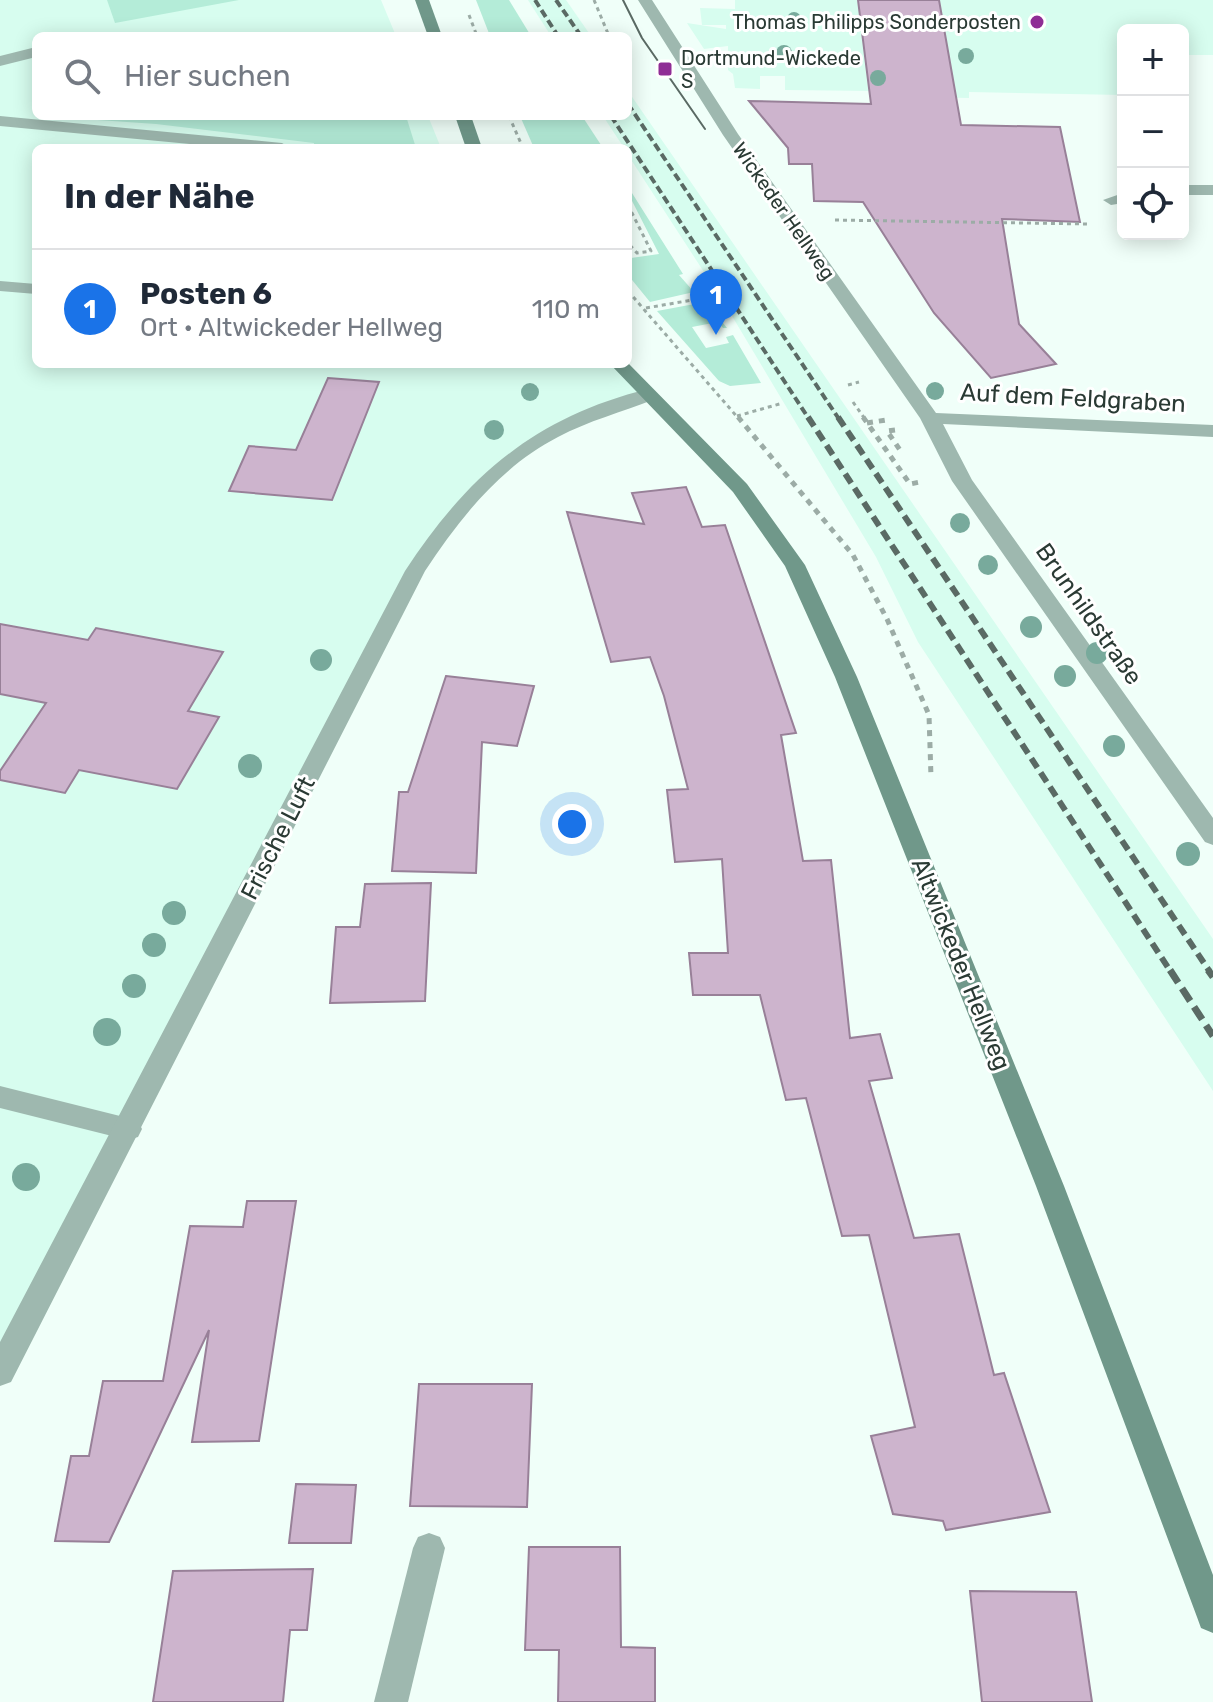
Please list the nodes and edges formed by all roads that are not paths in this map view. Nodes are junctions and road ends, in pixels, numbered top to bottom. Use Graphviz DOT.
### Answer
graph roads {
  1 [pos="422,0"];
  2 [pos="645,0"];
  3 [pos="434,32"];
  4 [pos="32,53"];
  5 [pos="0,61"];
  6 [pos="464,120"];
  7 [pos="0,121"];
  8 [pos="240,144"];
  9 [pos="473,144"];
  10 [pos="1189,190"];
  11 [pos="1213,190"];
  12 [pos="0,286"];
  13 [pos="32,289"];
  14 [pos="623,368"];
  15 [pos="648,395"];
  16 [pos="930,418"];
  17 [pos="1213,431"];
  18 [pos="1213,836"];
  19 [pos="0,1097"];
  20 [pos="128,1129"];
  21 [pos="0,1372"];
  22 [pos="429,1548"];
  23 [pos="1213,1617"];
  24 [pos="391,1702"];
  1 -- 3 [label="main road"];
  2 -- 16 [label="street, Wickeder Hellweg"];
  4 -- 5 [label="street"];
  6 -- 9 [label="main road"];
  7 -- 8 [label="street"];
  10 -- 11 [label="street"];
  12 -- 13 [label="street"];
  14 -- 15 [label="main road, Altwickeder Hellweg"];
  15 -- 20 [label="street, Frische Luft"];
  15 -- 23 [label="main road, Altwickeder Hellweg"];
  16 -- 17 [label="street, Auf dem Feldgraben"];
  16 -- 18 [label="street, Brunhildstraße"];
  19 -- 20 [label="street"];
  20 -- 21 [label="street, Frische Luft"];
  22 -- 24 [label="street"];
}
